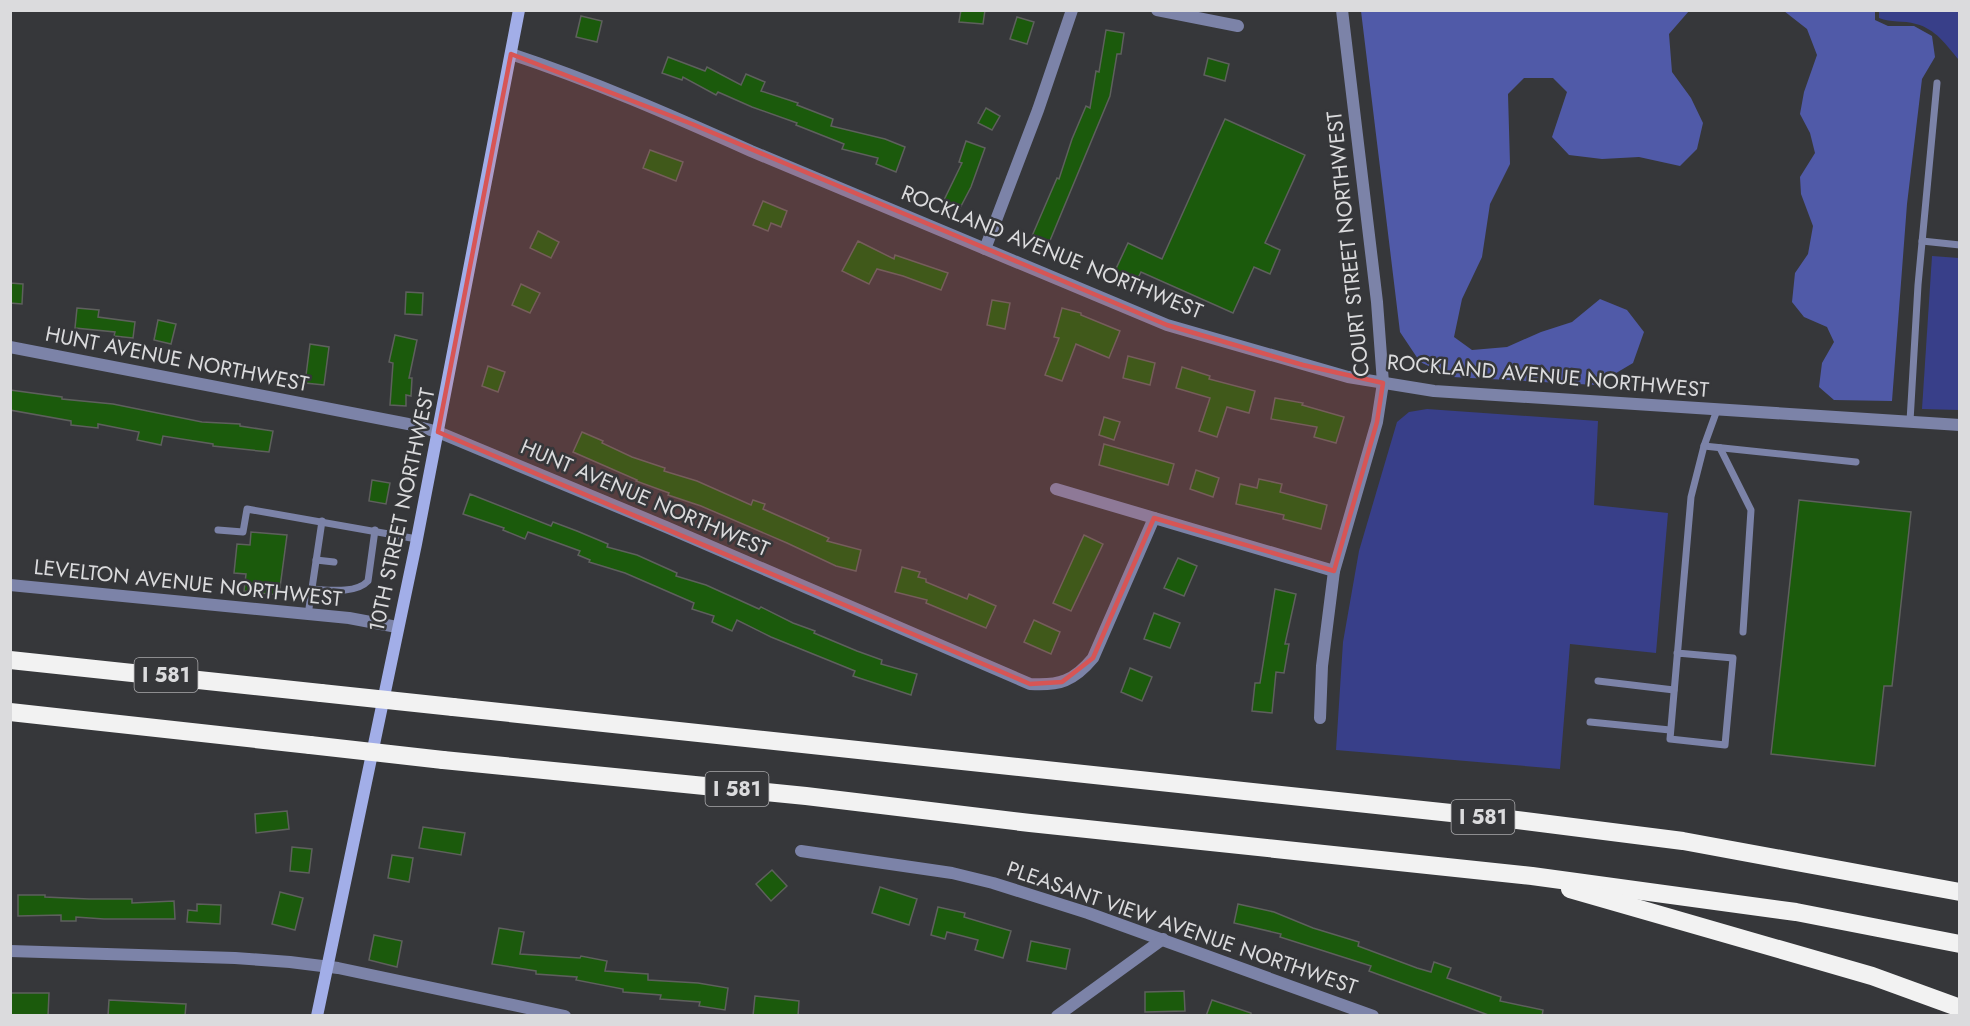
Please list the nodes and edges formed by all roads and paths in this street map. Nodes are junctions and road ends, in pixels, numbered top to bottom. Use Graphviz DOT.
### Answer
graph roads {
  1 [pos="519,10"];
  2 [pos="1071,10"];
  3 [pos="1157,10"];
  4 [pos="1342,10"];
  5 [pos="1238,26"];
  6 [pos="511,54"];
  7 [pos="1937,82"];
  8 [pos="1922,241"];
  9 [pos="1959,245"];
  10 [pos="985,249"];
  11 [pos="10,347"];
  12 [pos="1383,383"];
  13 [pos="1717,410"];
  14 [pos="1910,421"];
  15 [pos="1959,424"];
  16 [pos="438,432"];
  17 [pos="1704,446"];
  18 [pos="1720,448"];
  19 [pos="1856,462"];
  20 [pos="1056,489"];
  21 [pos="1154,518"];
  22 [pos="322,521"];
  23 [pos="218,530"];
  24 [pos="375,531"];
  25 [pos="417,538"];
  26 [pos="316,560"];
  27 [pos="334,562"];
  28 [pos="1334,571"];
  29 [pos="10,585"];
  30 [pos="312,589"];
  31 [pos="308,615"];
  32 [pos="397,627"];
  33 [pos="1743,632"];
  34 [pos="1677,653"];
  35 [pos="10,660"];
  36 [pos="1598,681"];
  37 [pos="1674,690"];
  38 [pos="10,712"];
  39 [pos="1320,718"];
  40 [pos="1590,722"];
  41 [pos="1670,730"];
  42 [pos="801,850"];
  43 [pos="1532,876"];
  44 [pos="1959,890"];
  45 [pos="1163,939"];
  46 [pos="1959,944"];
  47 [pos="10,951"];
  48 [pos="327,967"];
  49 [pos="1959,1008"];
  50 [pos="317,1016"];
  51 [pos="565,1016"];
  52 [pos="1057,1016"];
  53 [pos="1373,1016"];
  1 -- 6 [label="main road, 10TH STREET NORTHWEST"];
  2 -- 10 [label="street"];
  3 -- 5 [label="street"];
  4 -- 12 [label="street, COURT STREET NORTHWEST"];
  6 -- 10 [label="street, ROCKLAND AVENUE NORTHWEST"];
  6 -- 16 [label="main road, 10TH STREET NORTHWEST"];
  7 -- 8 [label="lane"];
  8 -- 9 [label="lane"];
  8 -- 14 [label="lane"];
  10 -- 12 [label="street, ROCKLAND AVENUE NORTHWEST"];
  11 -- 16 [label="street, HUNT AVENUE NORTHWEST"];
  12 -- 13 [label="street, ROCKLAND AVENUE NORTHWEST"];
  12 -- 28 [label="street, COURT STREET NORTHWEST"];
  13 -- 14 [label="street, ROCKLAND AVENUE NORTHWEST"];
  13 -- 17 [label="lane"];
  14 -- 15 [label="street, ROCKLAND AVENUE NORTHWEST"];
  16 -- 21 [label="street, HUNT AVENUE NORTHWEST"];
  16 -- 25 [label="main road, 10TH STREET NORTHWEST"];
  17 -- 18 [label="lane"];
  17 -- 34 [label="lane"];
  18 -- 19 [label="lane"];
  18 -- 33 [label="lane"];
  20 -- 21 [label="street"];
  21 -- 28 [label="street"];
  22 -- 23 [label="lane"];
  22 -- 24 [label="lane"];
  22 -- 26 [label="lane"];
  24 -- 25 [label="lane"];
  24 -- 30 [label="lane"];
  25 -- 32 [label="main road, 10TH STREET NORTHWEST"];
  26 -- 27 [label="lane"];
  26 -- 30 [label="lane"];
  28 -- 39 [label="street, COURT STREET NORTHWEST"];
  29 -- 31 [label="street, LEVELTON AVENUE NORTHWEST"];
  30 -- 31 [label="lane"];
  31 -- 32 [label="street, LEVELTON AVENUE NORTHWEST"];
  32 -- 48 [label="main road, 10TH STREET NORTHWEST"];
  34 -- 37 [label="lane"];
  34 -- 41 [label="lane"];
  35 -- 44 [label="highway, I 581, bridge"];
  36 -- 37 [label="lane"];
  37 -- 41 [label="lane"];
  38 -- 43 [label="highway, I 581, bridge"];
  40 -- 41 [label="lane"];
  42 -- 45 [label="street, PLEASANT VIEW AVENUE NORTHWEST"];
  43 -- 46 [label="highway, I 581"];
  43 -- 49 [label="highway"];
  45 -- 52 [label="street"];
  45 -- 53 [label="street, PLEASANT VIEW AVENUE NORTHWEST"];
  47 -- 48 [label="street"];
  48 -- 50 [label="main road, 10TH STREET NORTHWEST"];
  48 -- 51 [label="street"];
}
